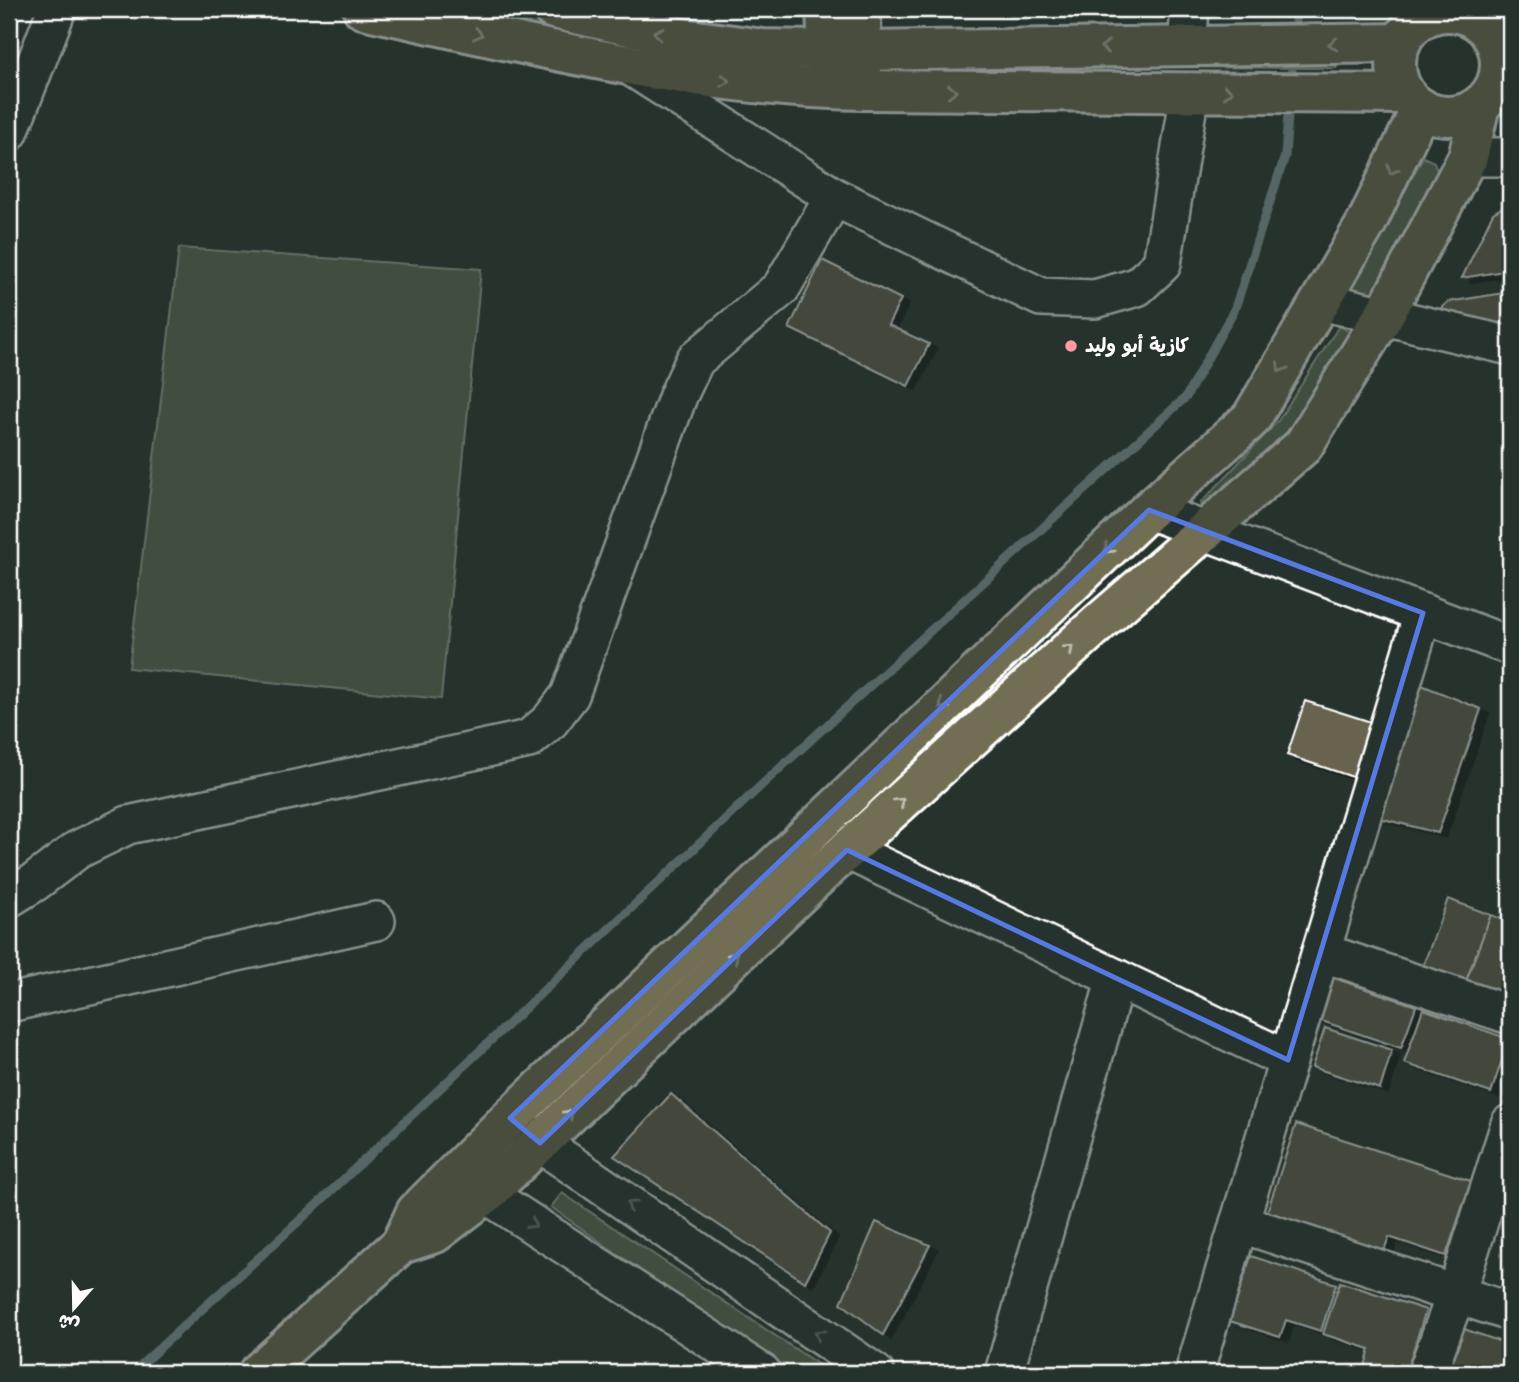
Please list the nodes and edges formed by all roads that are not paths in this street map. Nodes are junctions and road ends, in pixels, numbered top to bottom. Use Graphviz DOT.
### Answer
graph roads {
  1 [pos="57,9"];
  2 [pos="363,9"];
  3 [pos="553,9"];
  4 [pos="827,9"];
  5 [pos="861,9"];
  6 [pos="1190,9"];
  7 [pos="1408,27"];
  8 [pos="1502,41"];
  9 [pos="1186,46"];
  10 [pos="845,51"];
  11 [pos="627,64"];
  12 [pos="846,90"];
  13 [pos="1190,92"];
  14 [pos="1413,101"];
  15 [pos="1492,102"];
  16 [pos="9,132"];
  17 [pos="1468,156"];
  18 [pos="1510,157"];
  19 [pos="834,197"];
  20 [pos="1321,301"];
  21 [pos="1384,315"];
  22 [pos="1510,346"];
  23 [pos="1149,510"];
  24 [pos="1205,531"];
  25 [pos="1423,613"];
  26 [pos="1510,646"];
  27 [pos="847,850"];
  28 [pos="9,898"];
  29 [pos="376,920"];
  30 [pos="1321,952"];
  31 [pos="1116,978"];
  32 [pos="9,1003"];
  33 [pos="1510,1015"];
  34 [pos="1288,1060"];
  35 [pos="510,1118"];
  36 [pos="1510,1124"];
  37 [pos="540,1143"];
  38 [pos="458,1169"];
  39 [pos="486,1194"];
  40 [pos="1239,1223"];
  41 [pos="401,1244"];
  42 [pos="1456,1294"];
  43 [pos="1510,1312"];
  44 [pos="258,1373"];
  45 [pos="762,1373"];
  46 [pos="875,1373"];
  47 [pos="1004,1373"];
  48 [pos="1194,1373"];
  49 [pos="1427,1373"];
  1 -- 16 [label="street"];
  2 -- 11 [label="main road, one-way"];
  10 -- 3 [label="main road, one-way"];
  4 -- 10 [label="main road"];
  5 -- 10 [label="main road"];
  6 -- 9 [label="street"];
  7 -- 8 [label="main road"];
  7 -- 9 [label="main road, one-way"];
  7 -- 14 [label="main road"];
  8 -- 15 [label="main road"];
  9 -- 10 [label="main road, one-way"];
  10 -- 12 [label="main road"];
  11 -- 12 [label="main road, one-way"];
  11 -- 19 [label="street"];
  12 -- 13 [label="main road, one-way"];
  13 -- 14 [label="main road, one-way"];
  13 -- 19 [label="street"];
  14 -- 15 [label="main road"];
  14 -- 20 [label="main road, one-way"];
  15 -- 17 [label="main road"];
  17 -- 18 [label="street"];
  17 -- 21 [label="main road"];
  19 -- 28 [label="street"];
  20 -- 21 [label="street"];
  20 -- 23 [label="main road, one-way"];
  21 -- 22 [label="street"];
  21 -- 24 [label="main road"];
  23 -- 24 [label="street"];
  23 -- 35 [label="main road, one-way"];
  24 -- 25 [label="street"];
  27 -- 24 [label="main road, one-way"];
  25 -- 26 [label="street"];
  25 -- 30 [label="street"];
  27 -- 31 [label="street"];
  37 -- 27 [label="main road, one-way"];
  29 -- 32 [label="street"];
  30 -- 33 [label="street"];
  30 -- 34 [label="street"];
  31 -- 34 [label="street"];
  31 -- 47 [label="street"];
  34 -- 40 [label="street"];
  35 -- 37 [label="street"];
  35 -- 38 [label="main road"];
  36 -- 42 [label="street"];
  37 -- 39 [label="main road"];
  46 -- 37 [label="street, one-way"];
  38 -- 39 [label="street"];
  38 -- 41 [label="main road"];
  39 -- 41 [label="main road"];
  39 -- 45 [label="street, one-way"];
  40 -- 42 [label="street"];
  40 -- 48 [label="street"];
  41 -- 44 [label="main road"];
  42 -- 43 [label="street"];
  42 -- 49 [label="street"];
}
